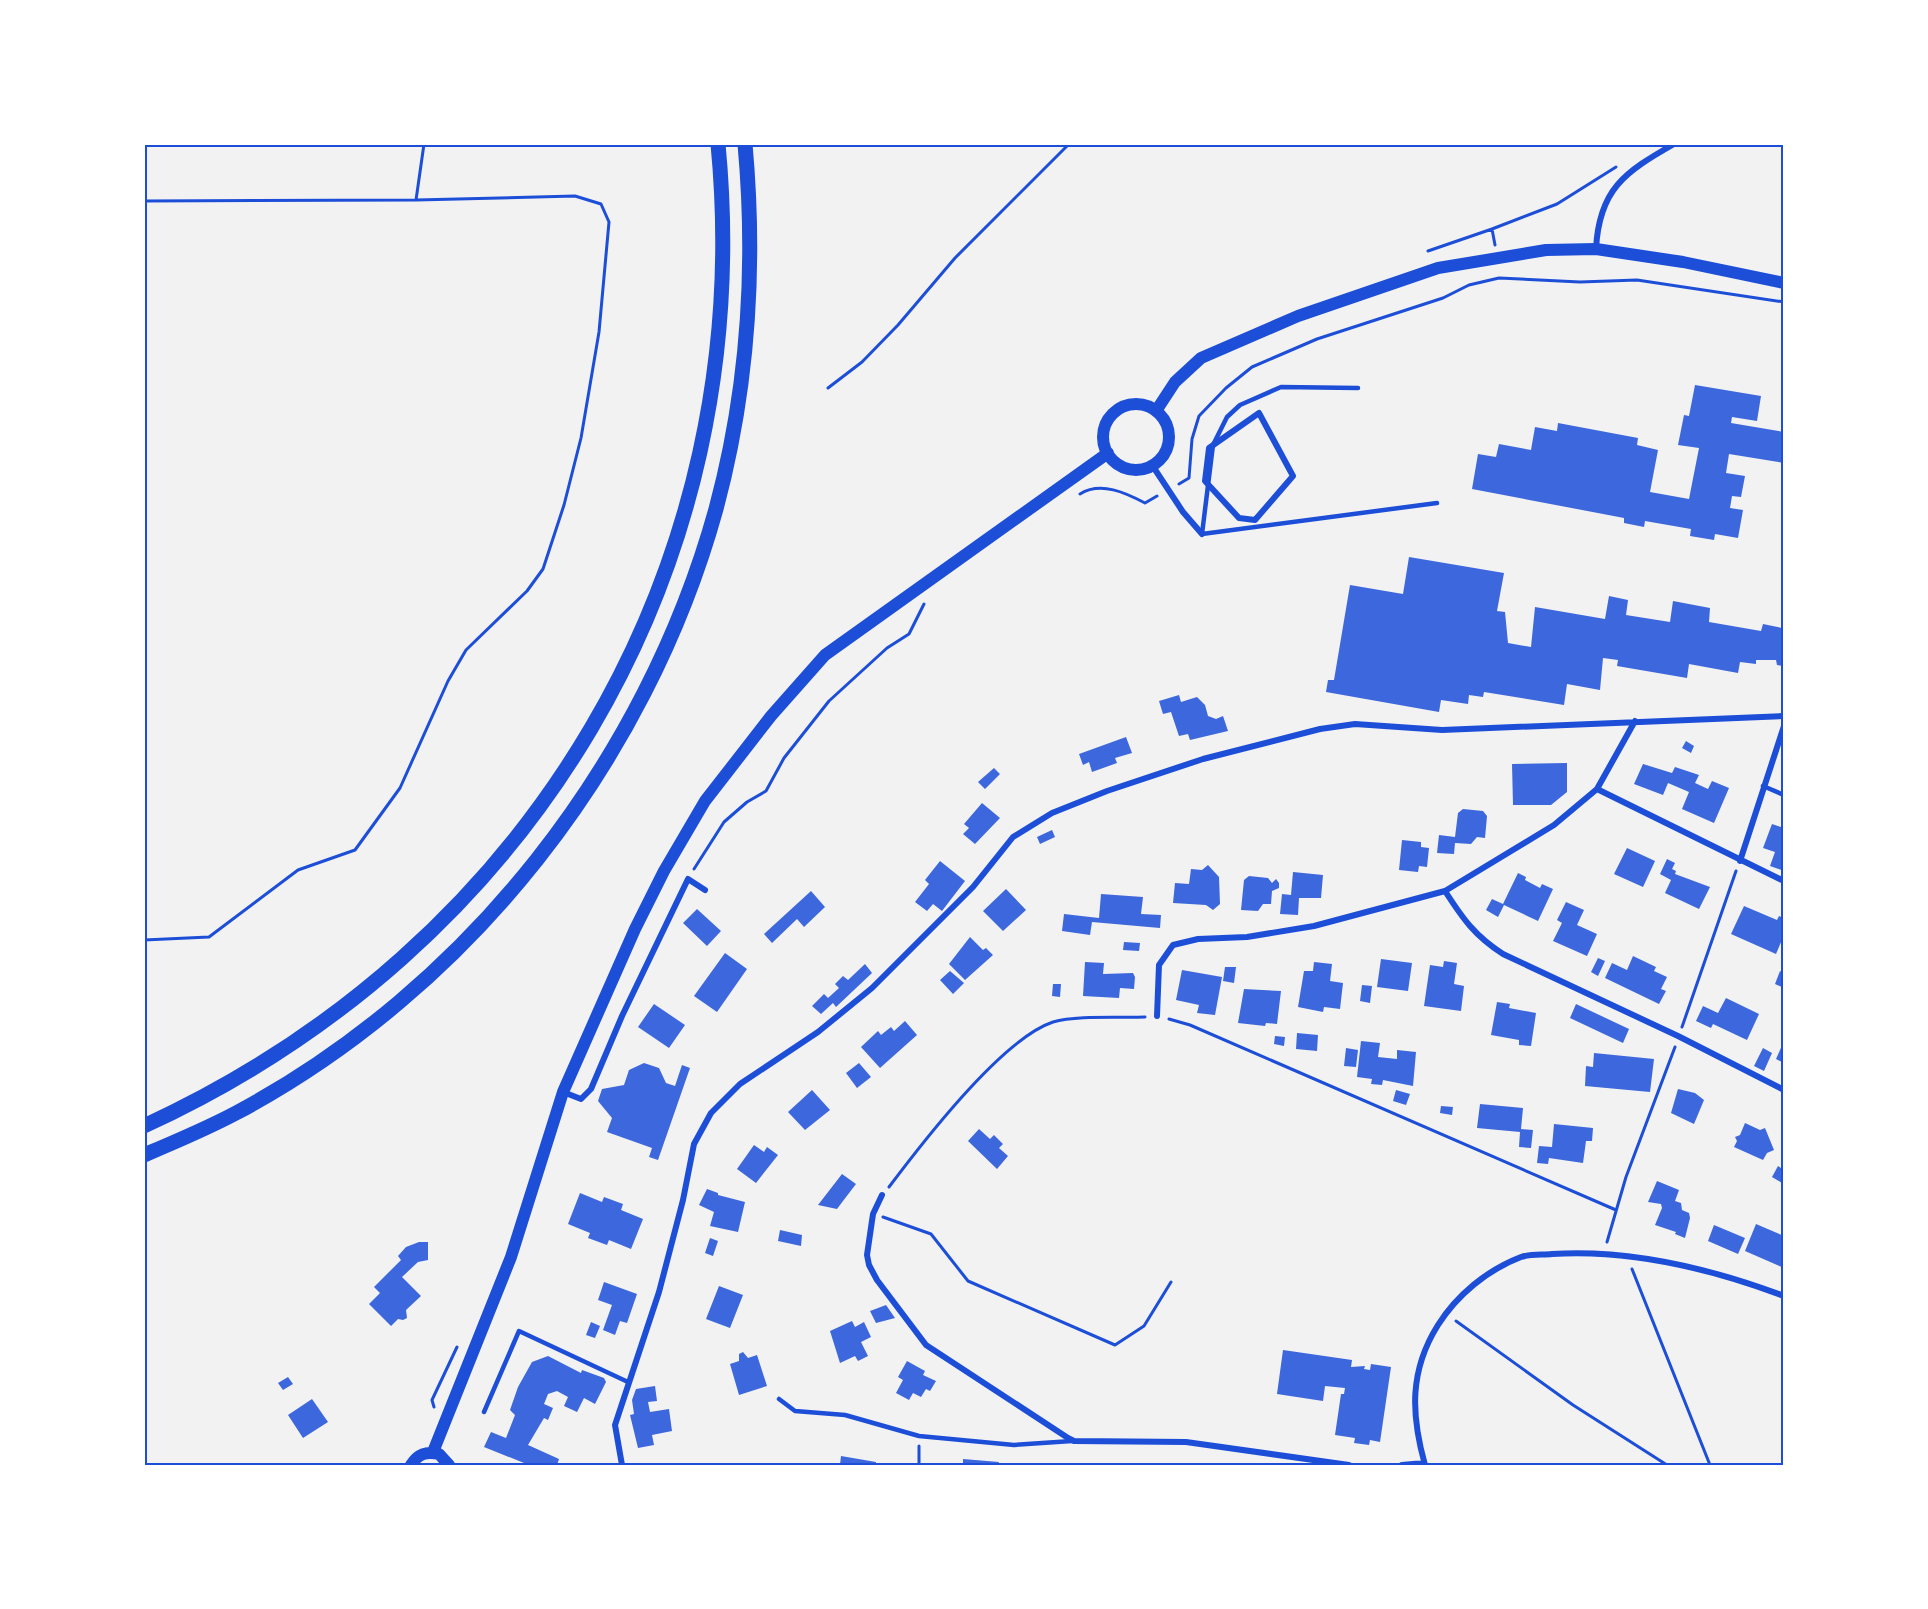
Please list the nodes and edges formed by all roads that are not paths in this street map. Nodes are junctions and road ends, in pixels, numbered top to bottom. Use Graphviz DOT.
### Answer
graph roads {
  1 [pos="718,144"];
  2 [pos="745,144"];
  3 [pos="1674,144"];
  4 [pos="1596,249"];
  5 [pos="1784,284"];
  6 [pos="1358,388"];
  7 [pos="1156,411"];
  8 [pos="1213,445"];
  9 [pos="1108,453"];
  10 [pos="1152,465"];
  11 [pos="1209,486"];
  12 [pos="1437,503"];
  13 [pos="1202,534"];
  14 [pos="1784,716"];
  15 [pos="1635,721"];
  16 [pos="1784,726"];
  17 [pos="1763,786"];
  18 [pos="1597,789"];
  19 [pos="1784,795"];
  20 [pos="1740,861"];
  21 [pos="1784,881"];
  22 [pos="705,890"];
  23 [pos="1445,891"];
  24 [pos="1157,1016"];
  25 [pos="1784,1090"];
  26 [pos="563,1092"];
  27 [pos="144,1126"];
  28 [pos="144,1155"];
  29 [pos="882,1195"];
  30 [pos="1784,1296"];
  31 [pos="628,1382"];
  32 [pos="779,1399"];
  33 [pos="484,1412"];
  34 [pos="1074,1441"];
  35 [pos="433,1452"];
  36 [pos="1424,1464"];
  37 [pos="411,1465"];
  38 [pos="449,1465"];
  39 [pos="622,1465"];
  40 [pos="1349,1465"];
  41 [pos="1402,1465"];
  1 -- 27 [label="main road"];
  2 -- 28 [label="main road"];
  3 -- 4 [label="street"];
  4 -- 5 [label="main road"];
  4 -- 7 [label="main road"];
  6 -- 8 [label="lane"];
  7 -- 9 [label="main road"];
  7 -- 10 [label="main road"];
  8 -- 11 [label="street"];
  8 -- 11 [label="street"];
  9 -- 10 [label="main road"];
  9 -- 26 [label="main road"];
  10 -- 13 [label="street"];
  11 -- 13 [label="lane"];
  12 -- 13 [label="lane"];
  14 -- 15 [label="street"];
  15 -- 18 [label="street"];
  15 -- 31 [label="street"];
  16 -- 17 [label="street"];
  17 -- 19 [label="lane"];
  17 -- 20 [label="street"];
  18 -- 20 [label="street"];
  18 -- 23 [label="street"];
  20 -- 21 [label="street"];
  22 -- 26 [label="street"];
  23 -- 24 [label="street"];
  23 -- 25 [label="street"];
  26 -- 35 [label="main road"];
  29 -- 34 [label="street"];
  30 -- 36 [label="street"];
  31 -- 33 [label="lane"];
  31 -- 39 [label="street"];
  32 -- 34 [label="lane"];
  34 -- 40 [label="street"];
  35 -- 37 [label="main road"];
  35 -- 38 [label="main road"];
  36 -- 41 [label="street"];
}
